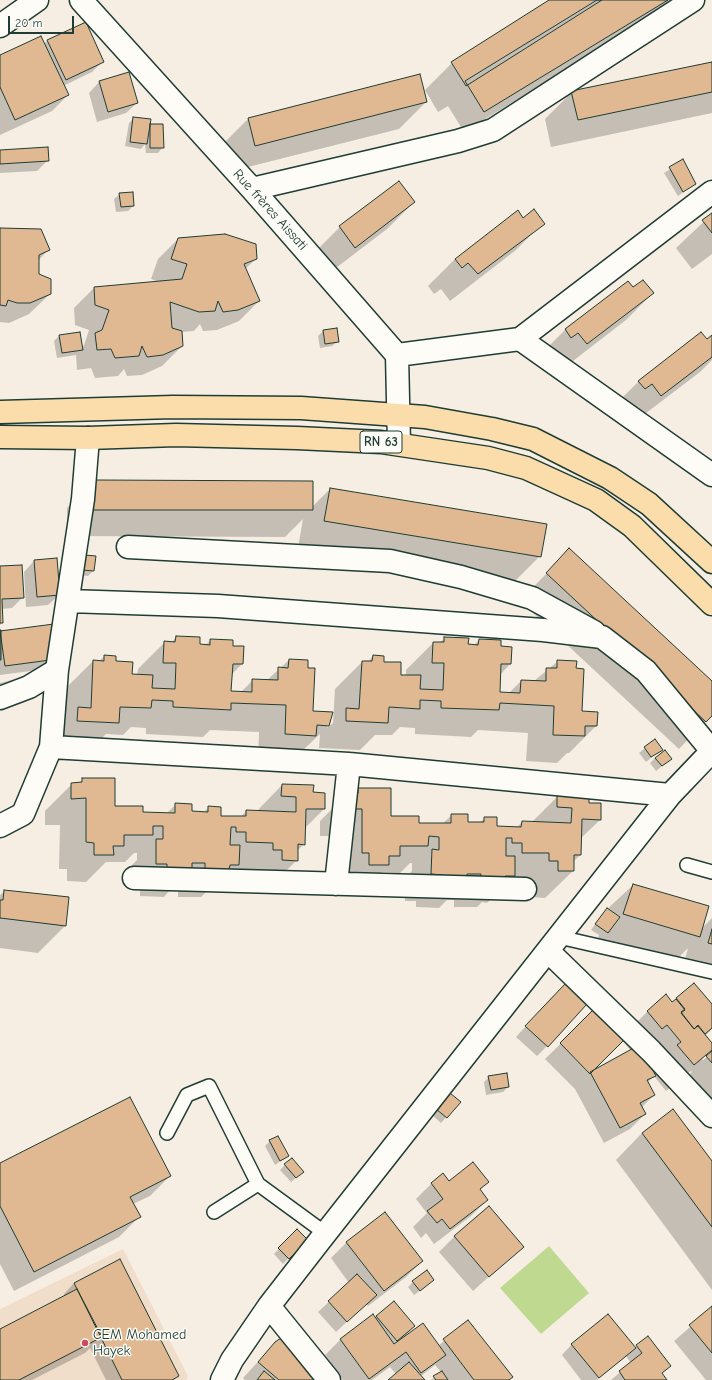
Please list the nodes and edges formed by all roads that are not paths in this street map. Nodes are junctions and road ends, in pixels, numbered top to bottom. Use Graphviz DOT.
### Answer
graph roads {
  1 [pos="37,0"];
  2 [pos="81,0"];
  3 [pos="693,0"];
  4 [pos="0,26"];
  5 [pos="252,189"];
  6 [pos="712,192"];
  7 [pos="520,339"];
  8 [pos="397,355"];
  9 [pos="0,412"];
  10 [pos="399,415"];
  11 [pos="0,437"];
  12 [pos="88,438"];
  13 [pos="399,444"];
  14 [pos="712,475"];
  15 [pos="128,547"];
  16 [pos="712,562"];
  17 [pos="68,601"];
  18 [pos="712,604"];
  19 [pos="602,636"];
  20 [pos="57,670"];
  21 [pos="0,698"];
  22 [pos="51,746"];
  23 [pos="712,751"];
  24 [pos="349,764"];
  25 [pos="670,795"];
  26 [pos="0,826"];
  27 [pos="687,865"];
  28 [pos="712,872"];
  29 [pos="134,878"];
  30 [pos="336,884"];
  31 [pos="525,889"];
  32 [pos="554,944"];
  33 [pos="712,972"];
  34 [pos="712,1116"];
  35 [pos="167,1133"];
  36 [pos="258,1184"];
  37 [pos="214,1212"];
  38 [pos="326,1233"];
  39 [pos="269,1306"];
  40 [pos="222,1380"];
  41 [pos="329,1380"];
  1 -- 4 [label="street"];
  2 -- 5 [label="street, Rue frères Aissati"];
  3 -- 5 [label="street"];
  5 -- 8 [label="street, Rue frères Aissati"];
  6 -- 7 [label="street"];
  7 -- 8 [label="street"];
  7 -- 14 [label="street"];
  8 -- 10 [label="street"];
  9 -- 10 [label="main road"];
  10 -- 13 [label="street"];
  10 -- 16 [label="main road"];
  11 -- 12 [label="main road, RN 63"];
  12 -- 13 [label="main road, RN 63"];
  12 -- 17 [label="street"];
  13 -- 18 [label="main road, RN 63"];
  15 -- 19 [label="street"];
  17 -- 19 [label="street"];
  17 -- 20 [label="street"];
  19 -- 23 [label="street"];
  20 -- 21 [label="street"];
  20 -- 22 [label="street"];
  22 -- 24 [label="street"];
  22 -- 26 [label="street"];
  23 -- 25 [label="street"];
  24 -- 25 [label="street"];
  24 -- 30 [label="street"];
  25 -- 32 [label="street"];
  27 -- 28 [label="lane"];
  29 -- 30 [label="street"];
  30 -- 31 [label="street"];
  32 -- 33 [label="lane"];
  32 -- 34 [label="street"];
  32 -- 38 [label="street"];
  35 -- 36 [label="lane"];
  36 -- 37 [label="lane"];
  36 -- 38 [label="lane"];
  38 -- 39 [label="street"];
  39 -- 40 [label="street"];
  39 -- 41 [label="street"];
}
